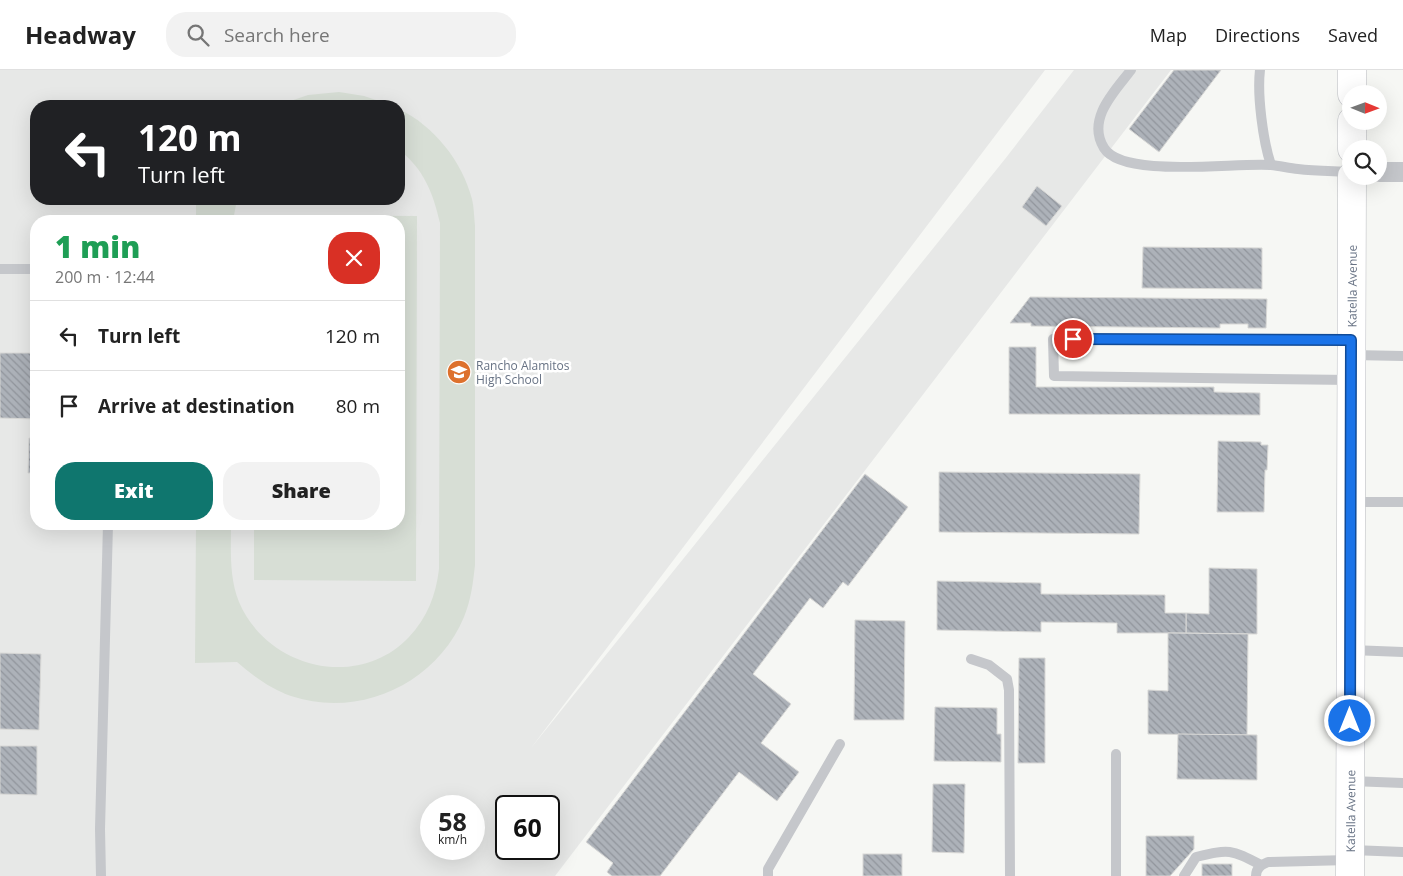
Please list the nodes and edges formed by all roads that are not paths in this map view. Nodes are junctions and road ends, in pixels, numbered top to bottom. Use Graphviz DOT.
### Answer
graph roads {
  1 [pos="1131,70"];
  2 [pos="1260,70"];
  3 [pos="1352,70"];
  4 [pos="1352,85"];
  5 [pos="1271,165"];
  6 [pos="1342,171"];
  7 [pos="1387,172"];
  8 [pos="1403,172"];
  9 [pos="1352,185"];
  10 [pos="0,269"];
  11 [pos="30,269"];
  12 [pos="1403,356"];
  13 [pos="1351,358"];
  14 [pos="1351,502"];
  15 [pos="1403,502"];
  16 [pos="108,530"];
  17 [pos="1350,650"];
  18 [pos="1403,652"];
  19 [pos="970,659"];
  20 [pos="840,744"];
  21 [pos="1116,754"];
  22 [pos="1350,781"];
  23 [pos="1403,783"];
  24 [pos="1403,852"];
  25 [pos="1350,862"];
  26 [pos="1261,865"];
  27 [pos="101,876"];
  28 [pos="768,876"];
  29 [pos="1010,876"];
  30 [pos="1116,876"];
  31 [pos="1184,876"];
  32 [pos="1256,876"];
  1 -- 5 [label="lane"];
  2 -- 5 [label="lane"];
  3 -- 4 [label="main road"];
  5 -- 6 [label="lane"];
  7 -- 8 [label="street"];
  9 -- 13 [label="main road, Katella Avenue"];
  10 -- 11 [label="lane"];
  12 -- 13 [label="lane"];
  13 -- 13 [label="lane"];
  13 -- 14 [label="main road, Katella Avenue"];
  14 -- 15 [label="lane"];
  14 -- 17 [label="main road, Katella Avenue"];
  16 -- 27 [label="lane"];
  17 -- 18 [label="lane"];
  17 -- 22 [label="main road, Katella Avenue"];
  19 -- 29 [label="lane"];
  20 -- 28 [label="lane"];
  21 -- 30 [label="lane"];
  22 -- 23 [label="lane"];
  22 -- 25 [label="main road, Katella Avenue"];
  24 -- 25 [label="lane"];
  25 -- 26 [label="lane"];
  26 -- 31 [label="lane"];
  26 -- 32 [label="lane"];
}
